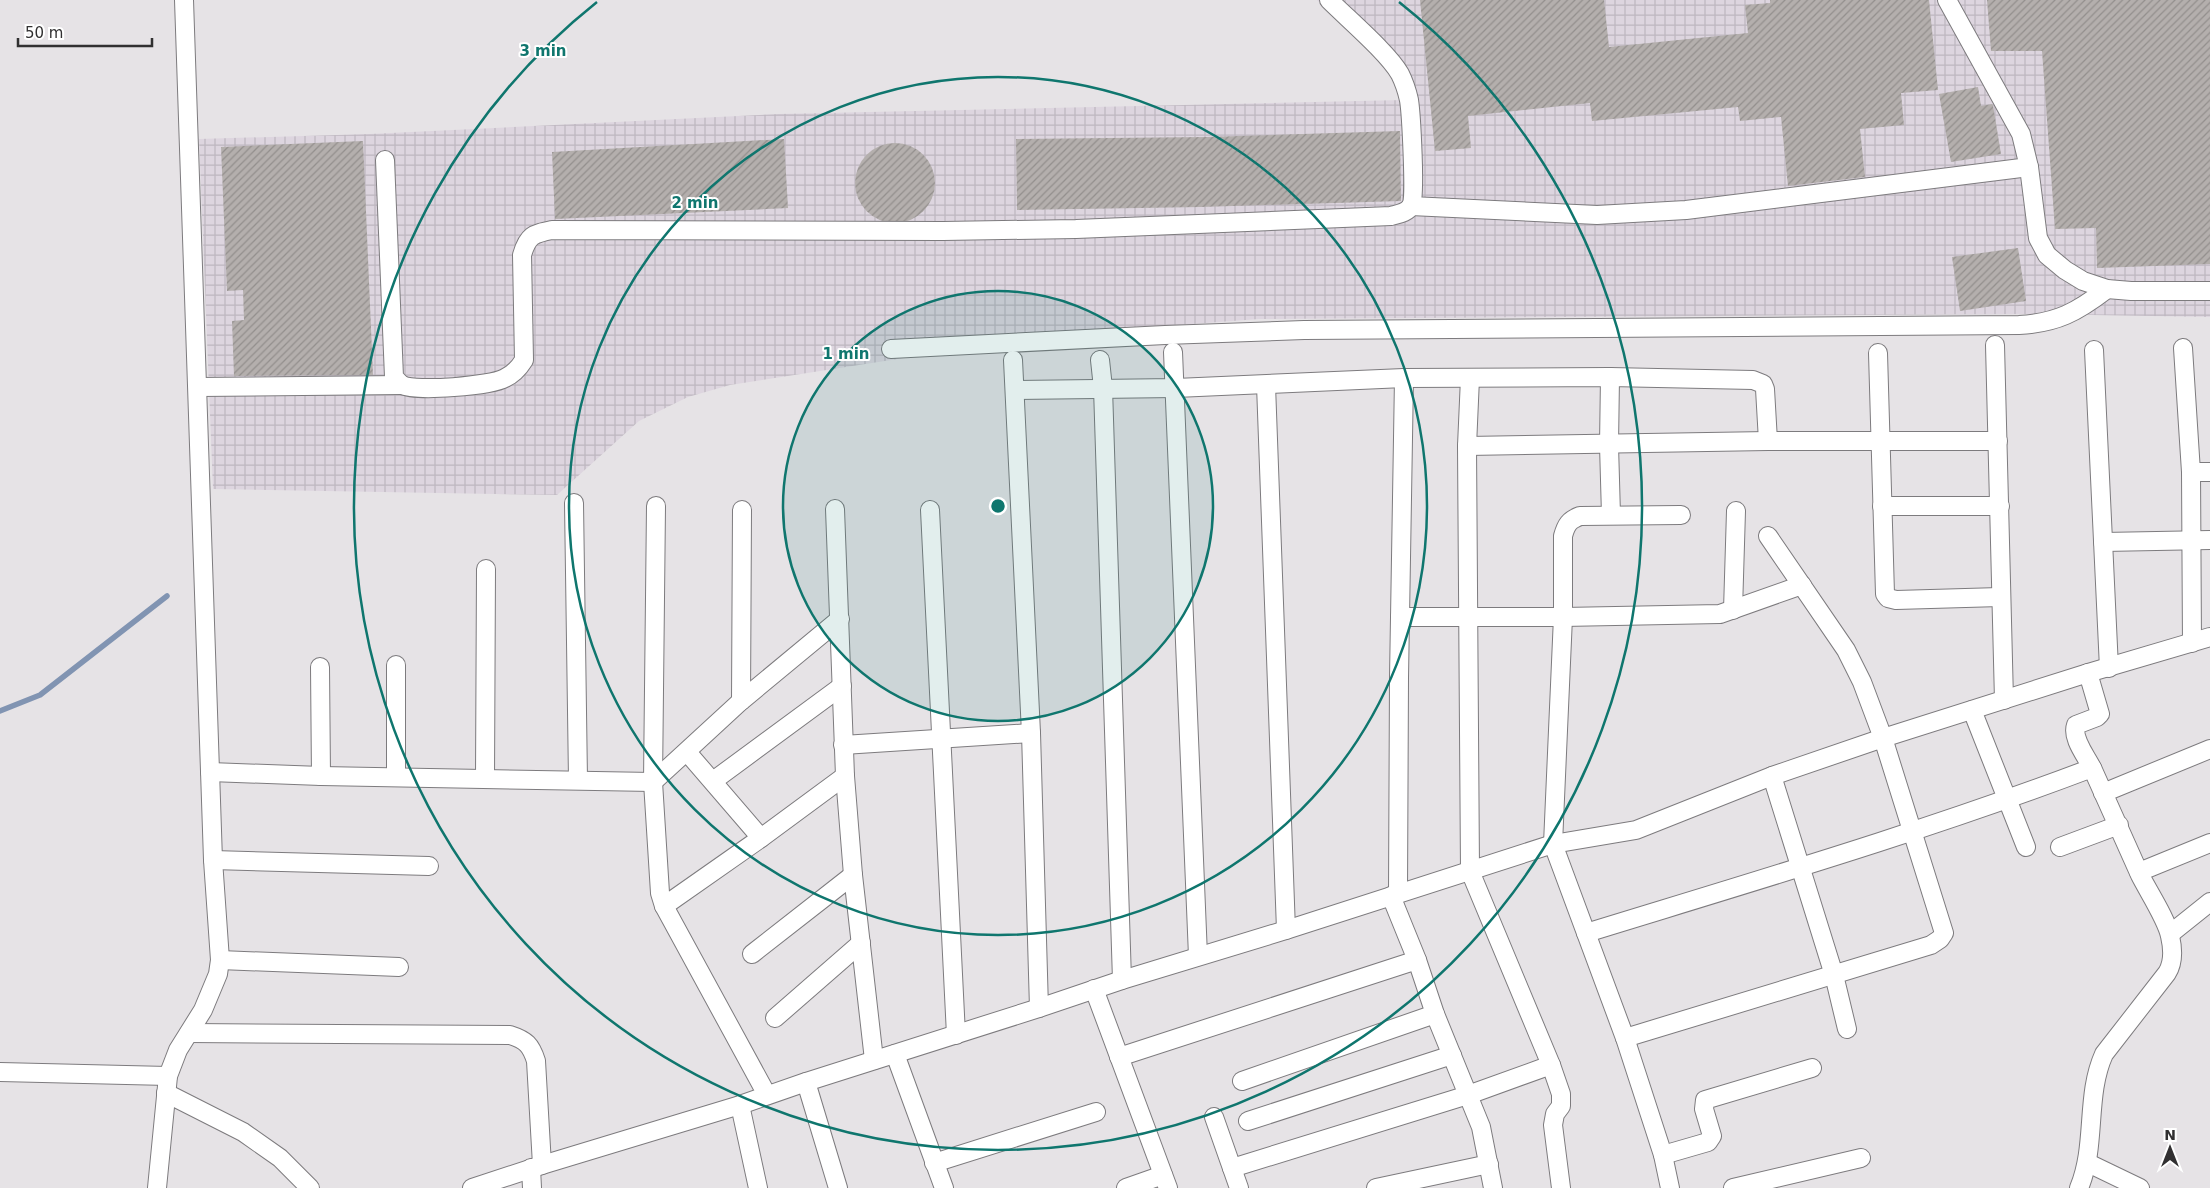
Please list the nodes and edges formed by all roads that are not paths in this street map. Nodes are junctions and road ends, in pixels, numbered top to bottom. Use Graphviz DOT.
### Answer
graph roads {
  1 [pos="184,0"];
  2 [pos="1329,0"];
  3 [pos="1947,0"];
  4 [pos="385,160"];
  5 [pos="2029,167"];
  6 [pos="1412,206"];
  7 [pos="2106,289"];
  8 [pos="2210,291"];
  9 [pos="1995,346"];
  10 [pos="2183,348"];
  11 [pos="891,349"];
  12 [pos="2094,350"];
  13 [pos="1174,352"];
  14 [pos="1878,353"];
  15 [pos="1013,360"];
  16 [pos="1100,360"];
  17 [pos="1610,377"];
  18 [pos="1404,378"];
  19 [pos="1470,378"];
  20 [pos="402,385"];
  21 [pos="1266,385"];
  22 [pos="198,387"];
  23 [pos="1103,388"];
  24 [pos="1176,388"];
  25 [pos="1015,390"];
  26 [pos="1768,441"];
  27 [pos="1879,441"];
  28 [pos="1998,441"];
  29 [pos="1609,445"];
  30 [pos="1467,446"];
  31 [pos="2191,472"];
  32 [pos="2210,472"];
  33 [pos="574,502"];
  34 [pos="656,506"];
  35 [pos="1882,506"];
  36 [pos="2000,506"];
  37 [pos="835,509"];
  38 [pos="742,510"];
  39 [pos="930,510"];
  40 [pos="1736,512"];
  41 [pos="1611,515"];
  42 [pos="1681,515"];
  43 [pos="1768,536"];
  44 [pos="2192,540"];
  45 [pos="2210,540"];
  46 [pos="2103,542"];
  47 [pos="486,569"];
  48 [pos="1802,585"];
  49 [pos="2000,597"];
  50 [pos="1733,610"];
  51 [pos="1400,617"];
  52 [pos="1563,617"];
  53 [pos="1467,618"];
  54 [pos="840,619"];
  55 [pos="2210,637"];
  56 [pos="2192,643"];
  57 [pos="396,665"];
  58 [pos="320,667"];
  59 [pos="2109,668"];
  60 [pos="2088,673"];
  61 [pos="842,686"];
  62 [pos="2004,700"];
  63 [pos="741,701"];
  64 [pos="1972,710"];
  65 [pos="1031,734"];
  66 [pos="1883,738"];
  67 [pos="942,739"];
  68 [pos="843,745"];
  69 [pos="2210,749"];
  70 [pos="687,752"];
  71 [pos="2092,768"];
  72 [pos="210,772"];
  73 [pos="321,776"];
  74 [pos="845,776"];
  75 [pos="1772,776"];
  76 [pos="396,777"];
  77 [pos="485,778"];
  78 [pos="578,780"];
  79 [pos="713,781"];
  80 [pos="653,782"];
  81 [pos="2104,793"];
  82 [pos="2006,800"];
  83 [pos="2119,825"];
  84 [pos="1913,831"];
  85 [pos="761,838"];
  86 [pos="2210,843"];
  87 [pos="1553,844"];
  88 [pos="2060,846"];
  89 [pos="2026,847"];
  90 [pos="213,860"];
  91 [pos="429,866"];
  92 [pos="1801,867"];
  93 [pos="1470,871"];
  94 [pos="2139,872"];
  95 [pos="853,875"];
  96 [pos="1394,895"];
  97 [pos="2210,902"];
  98 [pos="664,906"];
  99 [pos="1286,930"];
  100 [pos="1586,933"];
  101 [pos="2170,934"];
  102 [pos="861,943"];
  103 [pos="752,954"];
  104 [pos="1198,956"];
  105 [pos="220,960"];
  106 [pos="1417,960"];
  107 [pos="399,967"];
  108 [pos="1834,975"];
  109 [pos="1122,980"];
  110 [pos="1094,989"];
  111 [pos="1039,1008"];
  112 [pos="1435,1014"];
  113 [pos="775,1018"];
  114 [pos="1847,1029"];
  115 [pos="189,1033"];
  116 [pos="956,1035"];
  117 [pos="1625,1038"];
  118 [pos="895,1054"];
  119 [pos="1452,1055"];
  120 [pos="1119,1057"];
  121 [pos="874,1060"];
  122 [pos="1551,1065"];
  123 [pos="1812,1068"];
  124 [pos="0,1072"];
  125 [pos="1242,1081"];
  126 [pos="806,1082"];
  127 [pos="167,1084"];
  128 [pos="767,1095"];
  129 [pos="1468,1095"];
  130 [pos="740,1105"];
  131 [pos="1096,1112"];
  132 [pos="1214,1117"];
  133 [pos="1248,1121"];
  134 [pos="1663,1155"];
  135 [pos="1860,1158"];
  136 [pos="2088,1162"];
  137 [pos="934,1163"];
  138 [pos="1489,1164"];
  139 [pos="536,1166"];
  140 [pos="1232,1168"];
  141 [pos="1166,1182"];
  142 [pos="1394,1186"];
  143 [pos="157,1188"];
  144 [pos="310,1188"];
  145 [pos="472,1188"];
  146 [pos="532,1188"];
  147 [pos="758,1188"];
  148 [pos="838,1188"];
  149 [pos="944,1188"];
  150 [pos="1126,1188"];
  151 [pos="1239,1188"];
  152 [pos="1376,1188"];
  153 [pos="1493,1188"];
  154 [pos="1561,1188"];
  155 [pos="1670,1188"];
  156 [pos="1733,1188"];
  157 [pos="2079,1188"];
  158 [pos="2140,1188"];
  1 -- 22 [label="street"];
  2 -- 6 [label="street"];
  3 -- 5 [label="street"];
  4 -- 20 [label="street"];
  5 -- 6 [label="street"];
  5 -- 7 [label="street"];
  6 -- 20 [label="street"];
  7 -- 8 [label="street"];
  7 -- 11 [label="street"];
  9 -- 28 [label="street"];
  10 -- 31 [label="street"];
  12 -- 46 [label="street"];
  13 -- 24 [label="street"];
  14 -- 27 [label="street"];
  15 -- 25 [label="street"];
  16 -- 23 [label="street"];
  17 -- 19 [label="street"];
  17 -- 26 [label="street"];
  17 -- 29 [label="street"];
  18 -- 19 [label="street"];
  18 -- 21 [label="street"];
  18 -- 51 [label="street"];
  19 -- 30 [label="street"];
  20 -- 22 [label="street"];
  21 -- 24 [label="street"];
  21 -- 99 [label="street"];
  22 -- 72 [label="street"];
  23 -- 24 [label="street"];
  23 -- 25 [label="street"];
  23 -- 109 [label="street"];
  24 -- 104 [label="street"];
  25 -- 65 [label="street"];
  26 -- 27 [label="street"];
  26 -- 29 [label="street"];
  27 -- 28 [label="street"];
  27 -- 35 [label="street"];
  28 -- 36 [label="street"];
  29 -- 30 [label="street"];
  29 -- 41 [label="street"];
  30 -- 53 [label="street"];
  31 -- 32 [label="street"];
  31 -- 44 [label="street"];
  33 -- 78 [label="street"];
  34 -- 80 [label="street"];
  35 -- 36 [label="street"];
  35 -- 49 [label="street"];
  36 -- 49 [label="street"];
  37 -- 54 [label="street"];
  38 -- 63 [label="street"];
  39 -- 67 [label="street"];
  40 -- 50 [label="street"];
  41 -- 42 [label="street"];
  41 -- 52 [label="street"];
  43 -- 48 [label="street"];
  44 -- 45 [label="street"];
  44 -- 46 [label="street"];
  44 -- 56 [label="street"];
  46 -- 59 [label="street"];
  47 -- 77 [label="street"];
  48 -- 50 [label="street"];
  48 -- 66 [label="street"];
  49 -- 62 [label="street"];
  50 -- 52 [label="street"];
  51 -- 53 [label="street"];
  51 -- 96 [label="street"];
  52 -- 53 [label="street"];
  52 -- 87 [label="street"];
  53 -- 93 [label="street"];
  54 -- 61 [label="street"];
  54 -- 63 [label="street"];
  55 -- 56 [label="street"];
  56 -- 59 [label="street"];
  57 -- 76 [label="street"];
  58 -- 73 [label="street"];
  59 -- 60 [label="street"];
  60 -- 62 [label="street"];
  60 -- 71 [label="street"];
  61 -- 68 [label="street"];
  61 -- 79 [label="street"];
  62 -- 64 [label="street"];
  63 -- 70 [label="street"];
  64 -- 66 [label="street"];
  64 -- 82 [label="street"];
  65 -- 67 [label="street"];
  65 -- 111 [label="street"];
  66 -- 75 [label="street"];
  66 -- 84 [label="street"];
  67 -- 68 [label="street"];
  67 -- 116 [label="street"];
  68 -- 74 [label="street"];
  69 -- 81 [label="street"];
  70 -- 79 [label="street"];
  70 -- 80 [label="street"];
  71 -- 81 [label="street"];
  71 -- 82 [label="street"];
  72 -- 73 [label="street"];
  72 -- 90 [label="street"];
  73 -- 76 [label="street"];
  74 -- 85 [label="street"];
  74 -- 95 [label="street"];
  75 -- 87 [label="street"];
  75 -- 92 [label="street"];
  76 -- 77 [label="street"];
  77 -- 78 [label="street"];
  78 -- 80 [label="street"];
  79 -- 85 [label="street"];
  80 -- 98 [label="street"];
  81 -- 83 [label="street"];
  82 -- 84 [label="street"];
  82 -- 89 [label="street"];
  83 -- 88 [label="street"];
  83 -- 94 [label="street"];
  84 -- 92 [label="street"];
  84 -- 108 [label="street"];
  85 -- 98 [label="street"];
  86 -- 94 [label="street"];
  87 -- 93 [label="street"];
  87 -- 100 [label="street"];
  90 -- 91 [label="street"];
  90 -- 105 [label="street"];
  92 -- 100 [label="street"];
  92 -- 108 [label="street"];
  93 -- 96 [label="street"];
  93 -- 122 [label="street"];
  94 -- 101 [label="street"];
  95 -- 102 [label="street"];
  95 -- 103 [label="street"];
  96 -- 99 [label="street"];
  96 -- 106 [label="street"];
  97 -- 101 [label="street"];
  98 -- 128 [label="street"];
  99 -- 104 [label="street"];
  100 -- 117 [label="street"];
  101 -- 136 [label="street"];
  102 -- 113 [label="street"];
  102 -- 121 [label="street"];
  104 -- 109 [label="street"];
  105 -- 107 [label="street"];
  105 -- 115 [label="street"];
  106 -- 112 [label="street"];
  106 -- 120 [label="street"];
  108 -- 114 [label="street"];
  108 -- 117 [label="street"];
  109 -- 110 [label="street"];
  110 -- 111 [label="street"];
  110 -- 120 [label="street"];
  111 -- 116 [label="street"];
  112 -- 119 [label="street"];
  112 -- 125 [label="street"];
  115 -- 127 [label="street"];
  115 -- 139 [label="street"];
  116 -- 118 [label="street"];
  117 -- 134 [label="street"];
  118 -- 121 [label="street"];
  118 -- 137 [label="street"];
  119 -- 129 [label="street"];
  119 -- 133 [label="street"];
  120 -- 141 [label="street"];
  121 -- 126 [label="street"];
  122 -- 129 [label="street"];
  122 -- 154 [label="street"];
  123 -- 134 [label="street"];
  124 -- 127 [label="street"];
  126 -- 128 [label="street"];
  126 -- 148 [label="street"];
  127 -- 143 [label="street"];
  127 -- 144 [label="street"];
  128 -- 130 [label="street"];
  129 -- 138 [label="street"];
  129 -- 140 [label="street"];
  130 -- 139 [label="street"];
  130 -- 147 [label="street"];
  131 -- 137 [label="street"];
  132 -- 140 [label="street"];
  134 -- 155 [label="street"];
  135 -- 156 [label="street"];
  136 -- 157 [label="street"];
  136 -- 158 [label="street"];
  137 -- 149 [label="street"];
  138 -- 142 [label="street"];
  138 -- 153 [label="street"];
  139 -- 145 [label="street"];
  139 -- 146 [label="street"];
  140 -- 151 [label="street"];
  141 -- 150 [label="street"];
  142 -- 152 [label="street"];
}
